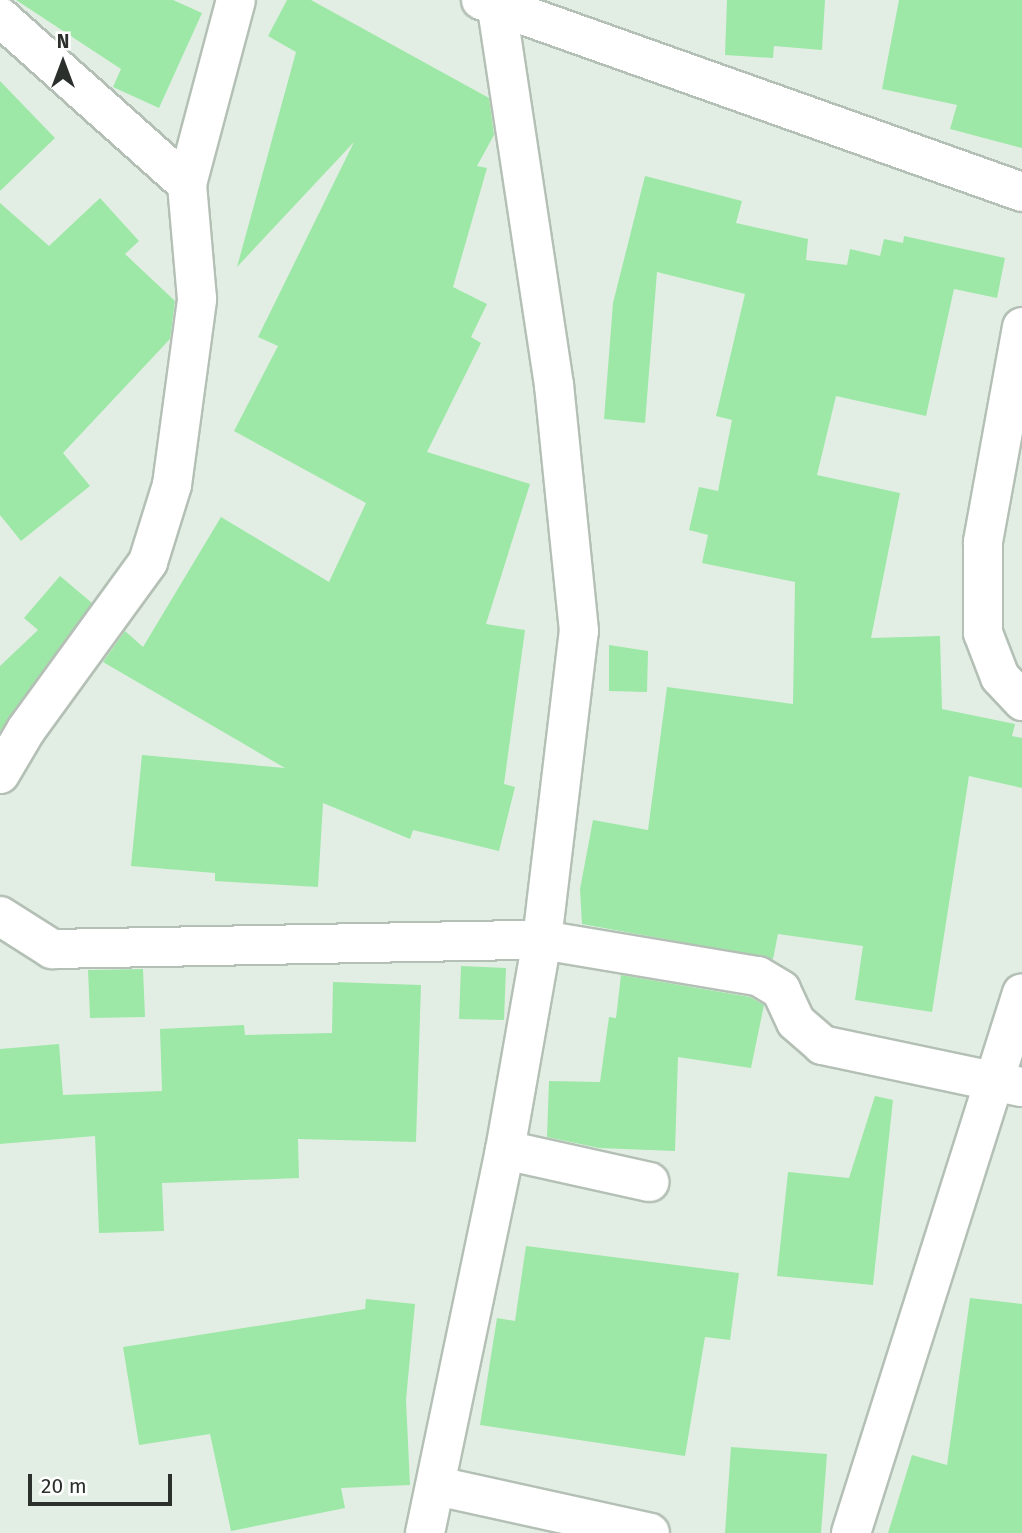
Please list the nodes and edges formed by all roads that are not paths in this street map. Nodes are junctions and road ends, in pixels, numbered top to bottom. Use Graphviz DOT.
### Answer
graph roads {
  1 [pos="236,0"];
  2 [pos="489,3"];
  3 [pos="0,17"];
  4 [pos="187,184"];
  5 [pos="1022,192"];
  6 [pos="1022,327"];
  7 [pos="1022,701"];
  8 [pos="0,774"];
  9 [pos="0,916"];
  10 [pos="542,940"];
  11 [pos="1022,993"];
  12 [pos="1009,1086"];
  13 [pos="505,1150"];
  14 [pos="649,1182"];
  15 [pos="437,1486"];
  16 [pos="425,1533"];
  17 [pos="650,1533"];
  18 [pos="851,1533"];
  1 -- 4 [label="street"];
  2 -- 5 [label="street"];
  2 -- 10 [label="street"];
  3 -- 4 [label="street"];
  4 -- 8 [label="street"];
  6 -- 7 [label="street"];
  9 -- 10 [label="street"];
  10 -- 12 [label="street"];
  10 -- 13 [label="street"];
  11 -- 12 [label="street"];
  12 -- 18 [label="street"];
  13 -- 14 [label="street"];
  13 -- 15 [label="street"];
  15 -- 16 [label="street"];
  15 -- 17 [label="street"];
}
